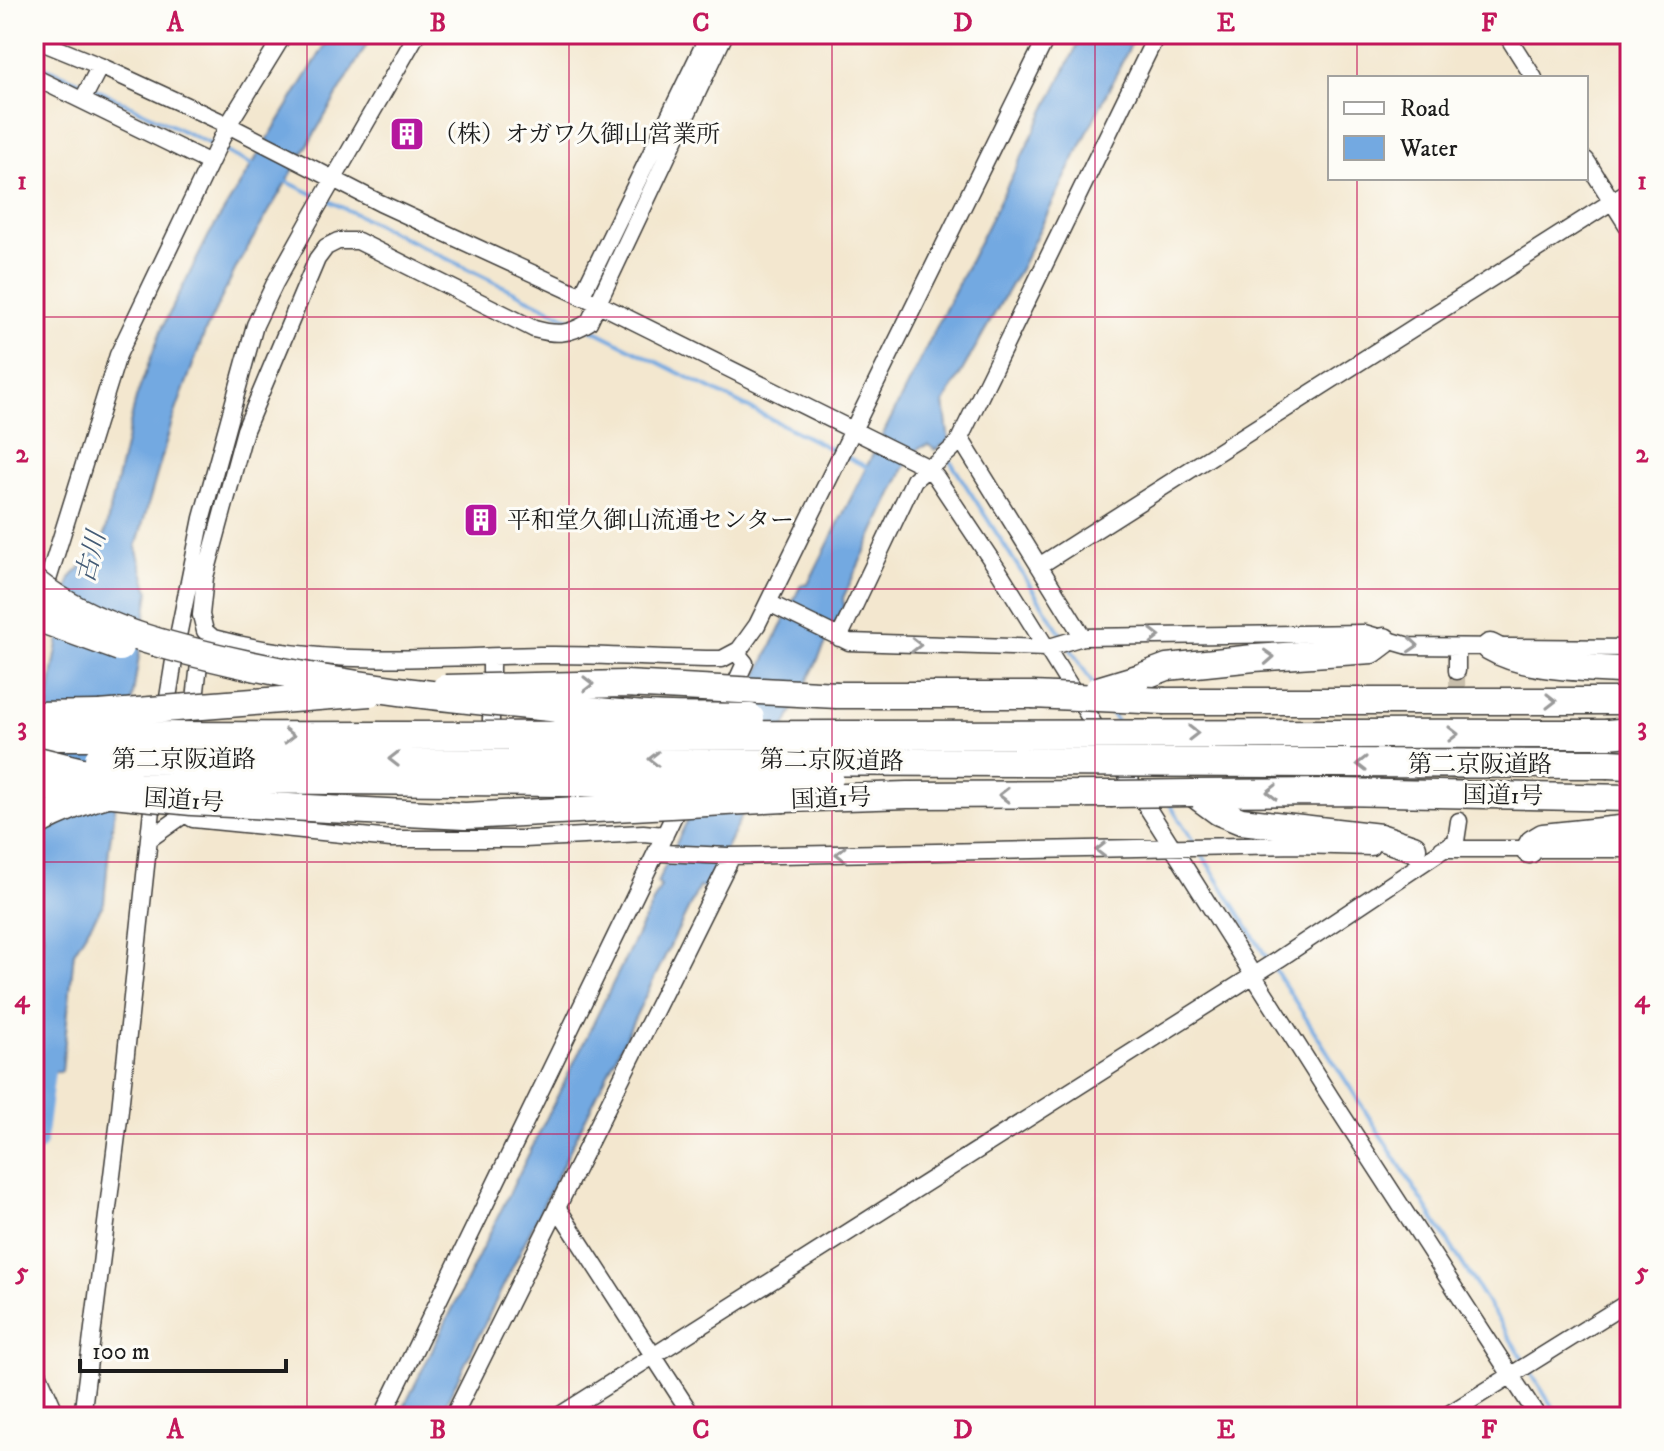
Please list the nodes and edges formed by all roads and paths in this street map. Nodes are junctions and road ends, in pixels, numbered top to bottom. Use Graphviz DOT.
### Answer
graph roads {
  1 [pos="284,34"];
  2 [pos="417,34"];
  3 [pos="709,34"];
  4 [pos="725,34"];
  5 [pos="1048,34"];
  6 [pos="1157,34"];
  7 [pos="1506,34"];
  8 [pos="34,39"];
  9 [pos="100,66"];
  10 [pos="1533,76"];
  11 [pos="34,77"];
  12 [pos="83,99"];
  13 [pos="231,127"];
  14 [pos="210,163"];
  15 [pos="1588,163"];
  16 [pos="330,178"];
  17 [pos="1630,190"];
  18 [pos="1612,201"];
  19 [pos="1630,230"];
  20 [pos="589,300"];
  21 [pos="852,429"];
  22 [pos="958,442"];
  23 [pos="925,464"];
  24 [pos="1039,566"];
  25 [pos="34,583"];
  26 [pos="769,603"];
  27 [pos="34,616"];
  28 [pos="181,620"];
  29 [pos="34,622"];
  30 [pos="837,637"];
  31 [pos="1080,637"];
  32 [pos="213,638"];
  33 [pos="1384,641"];
  34 [pos="1051,647"];
  35 [pos="1457,647"];
  36 [pos="1490,647"];
  37 [pos="1630,648"];
  38 [pos="201,651"];
  39 [pos="736,652"];
  40 [pos="491,657"];
  41 [pos="1457,671"];
  42 [pos="1630,671"];
  43 [pos="1041,695"];
  44 [pos="1630,701"];
  45 [pos="34,715"];
  46 [pos="671,717"];
  47 [pos="1151,733"];
  48 [pos="1623,733"];
  49 [pos="34,736"];
  50 [pos="34,759"];
  51 [pos="1153,764"];
  52 [pos="1623,765"];
  53 [pos="701,783"];
  54 [pos="34,786"];
  55 [pos="1193,793"];
  56 [pos="1630,798"];
  57 [pos="256,805"];
  58 [pos="185,814"];
  59 [pos="34,823"];
  60 [pos="1630,828"];
  61 [pos="151,838"];
  62 [pos="491,838"];
  63 [pos="34,844"];
  64 [pos="662,846"];
  65 [pos="1175,848"];
  66 [pos="1413,848"];
  67 [pos="1442,849"];
  68 [pos="1630,849"];
  69 [pos="1474,850"];
  70 [pos="1529,850"];
  71 [pos="730,856"];
  72 [pos="1258,971"];
  73 [pos="557,1207"];
  74 [pos="1630,1301"];
  75 [pos="654,1355"];
  76 [pos="1513,1374"];
  77 [pos="34,1376"];
  78 [pos="52,1417"];
  79 [pos="82,1417"];
  80 [pos="382,1417"];
  81 [pos="453,1417"];
  82 [pos="557,1417"];
  83 [pos="693,1417"];
  84 [pos="1444,1417"];
  85 [pos="1538,1417"];
  1 -- 13 [label="street"];
  2 -- 16 [label="street"];
  3 -- 20 [label="street"];
  4 -- 20 [label="street"];
  5 -- 21 [label="street"];
  6 -- 22 [label="street"];
  7 -- 10 [label="street"];
  8 -- 9 [label="street"];
  9 -- 12 [label="street"];
  9 -- 13 [label="street"];
  11 -- 12 [label="street"];
  12 -- 14 [label="street"];
  13 -- 14 [label="street"];
  13 -- 16 [label="street"];
  14 -- 29 [label="street"];
  15 -- 18 [label="street"];
  16 -- 20 [label="street"];
  16 -- 28 [label="street"];
  17 -- 18 [label="street"];
  18 -- 19 [label="street"];
  18 -- 24 [label="street"];
  20 -- 21 [label="street"];
  20 -- 32 [label="street"];
  21 -- 23 [label="street"];
  21 -- 26 [label="street"];
  22 -- 23 [label="street"];
  22 -- 24 [label="street"];
  23 -- 30 [label="street"];
  23 -- 34 [label="street"];
  24 -- 31 [label="street"];
  25 -- 46 [label="highway, bridge"];
  26 -- 30 [label="street"];
  26 -- 39 [label="street"];
  27 -- 46 [label="highway, bridge"];
  28 -- 38 [label="street"];
  28 -- 61 [label="street"];
  30 -- 34 [label="street, one-way"];
  31 -- 33 [label="street, one-way"];
  31 -- 34 [label="street"];
  32 -- 38 [label="street"];
  32 -- 40 [label="street"];
  33 -- 35 [label="street, one-way"];
  43 -- 33 [label="highway, one-way, bridge"];
  34 -- 65 [label="street"];
  35 -- 36 [label="street"];
  35 -- 41 [label="street"];
  36 -- 37 [label="street"];
  36 -- 42 [label="highway"];
  38 -- 58 [label="street"];
  39 -- 40 [label="street"];
  39 -- 64 [label="street"];
  40 -- 62 [label="street"];
  43 -- 44 [label="highway, one-way, bridge"];
  45 -- 43 [label="highway, one-way, bridge"];
  46 -- 47 [label="highway, bridge"];
  47 -- 48 [label="highway, 第二京阪道路, one-way, bridge"];
  49 -- 47 [label="highway, 第二京阪道路, one-way, bridge"];
  51 -- 50 [label="highway, 第二京阪道路, one-way, bridge"];
  50 -- 57 [label="highway, bridge"];
  52 -- 51 [label="highway, 第二京阪道路, one-way, bridge"];
  51 -- 53 [label="highway, bridge"];
  53 -- 59 [label="highway, bridge"];
  53 -- 63 [label="highway, bridge"];
  54 -- 57 [label="highway, 国道1号, bridge"];
  56 -- 55 [label="highway, 国道1号, one-way"];
  55 -- 57 [label="highway, 国道1号, one-way, bridge"];
  55 -- 66 [label="highway"];
  58 -- 61 [label="street"];
  58 -- 62 [label="street"];
  60 -- 70 [label="highway"];
  61 -- 79 [label="street"];
  62 -- 64 [label="street"];
  64 -- 71 [label="street"];
  64 -- 80 [label="street"];
  65 -- 66 [label="street"];
  65 -- 71 [label="street, one-way"];
  65 -- 72 [label="street"];
  66 -- 67 [label="street"];
  67 -- 69 [label="street"];
  67 -- 69 [label="street"];
  67 -- 72 [label="street"];
  68 -- 70 [label="street"];
  69 -- 70 [label="street"];
  71 -- 73 [label="street"];
  72 -- 75 [label="street"];
  72 -- 76 [label="street"];
  73 -- 75 [label="street"];
  73 -- 81 [label="street"];
  74 -- 76 [label="street"];
  75 -- 82 [label="street"];
  75 -- 83 [label="street"];
  76 -- 84 [label="street"];
  76 -- 85 [label="street"];
  77 -- 78 [label="highway"];
}
